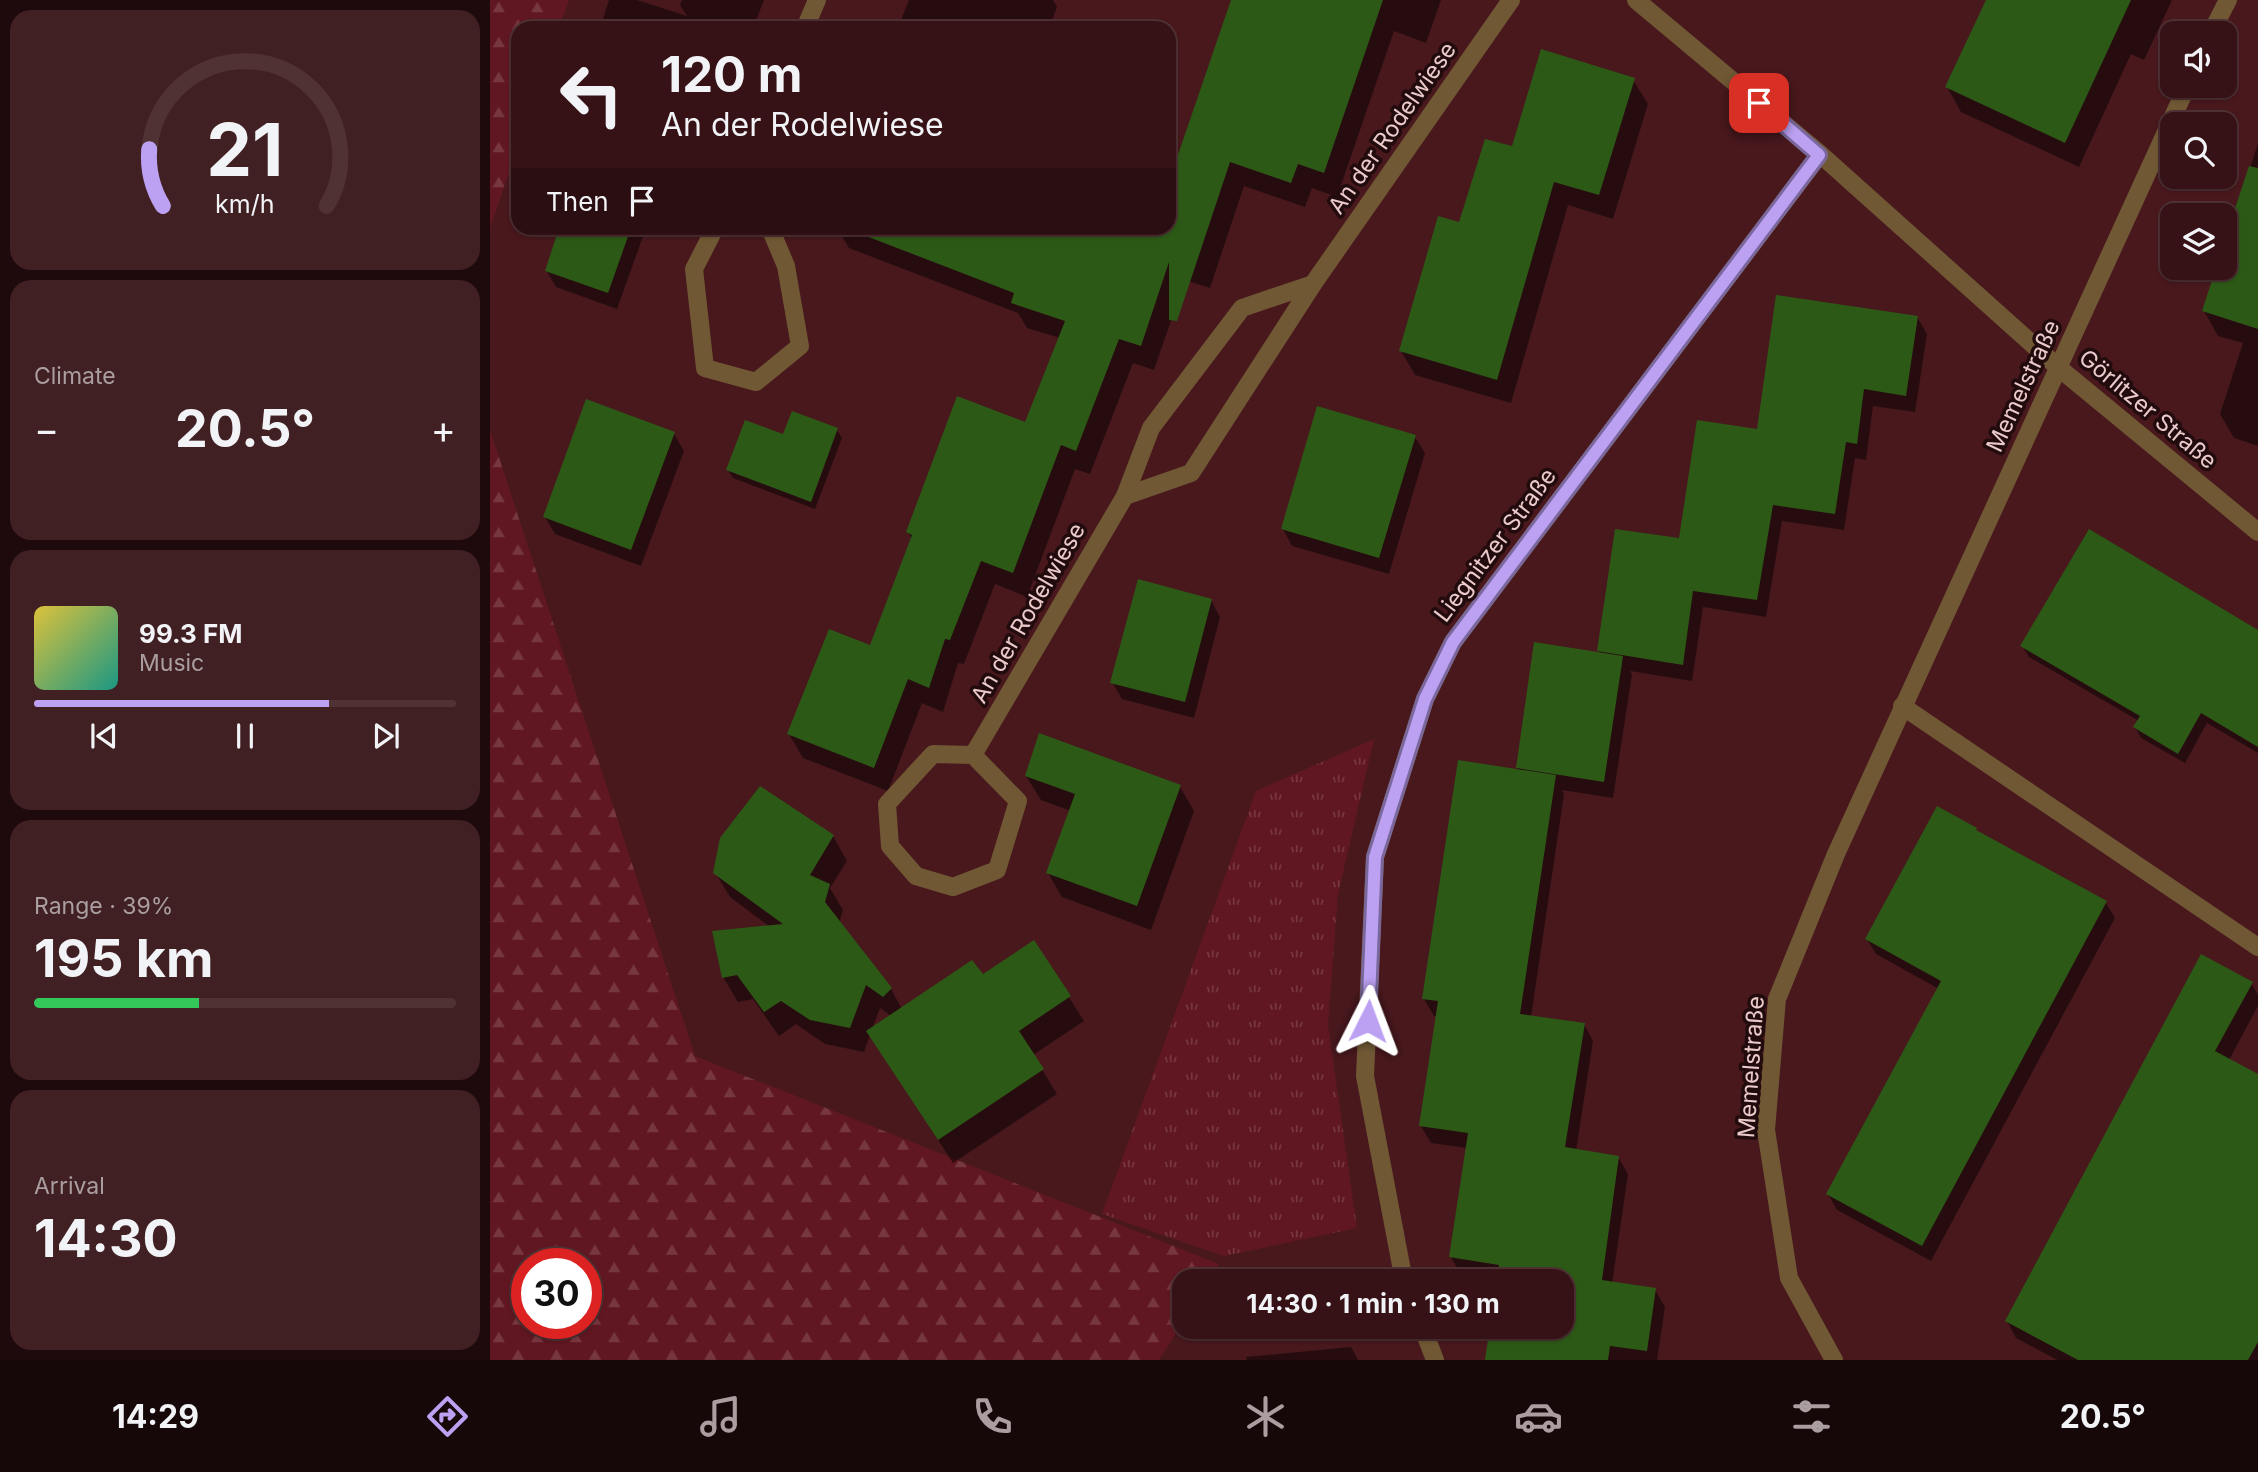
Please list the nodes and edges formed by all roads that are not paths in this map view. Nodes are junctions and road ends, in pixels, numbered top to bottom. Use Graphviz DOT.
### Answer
graph roads {
  1 [pos="817,0"];
  2 [pos="1511,0"];
  3 [pos="1636,0"];
  4 [pos="2228,0"];
  5 [pos="809,21"];
  6 [pos="2217,21"];
  7 [pos="2182,98"];
  8 [pos="1819,155"];
  9 [pos="711,235"];
  10 [pos="773,235"];
  11 [pos="1313,284"];
  12 [pos="2059,368"];
  13 [pos="1125,496"];
  14 [pos="2258,532"];
  15 [pos="1902,706"];
  16 [pos="973,755"];
  17 [pos="2258,947"];
  18 [pos="1402,1269"];
  19 [pos="1427,1339"];
  20 [pos="1435,1360"];
  21 [pos="1834,1360"];
  1 -- 5 [label="street"];
  2 -- 11 [label="street, An der Rodelwiese"];
  3 -- 8 [label="street"];
  4 -- 6 [label="street"];
  7 -- 12 [label="street, Memelstraße"];
  8 -- 12 [label="street, Görlitzer Straße"];
  8 -- 18 [label="street, Liegnitzer Straße"];
  9 -- 10 [label="street"];
  11 -- 13 [label="street, An der Rodelwiese"];
  11 -- 13 [label="street, An der Rodelwiese"];
  12 -- 14 [label="street, Görlitzer Straße"];
  12 -- 15 [label="street, Memelstraße"];
  13 -- 16 [label="street, An der Rodelwiese"];
  15 -- 17 [label="street"];
  15 -- 21 [label="street, Memelstraße"];
  16 -- 16 [label="street"];
  19 -- 20 [label="street"];
}
